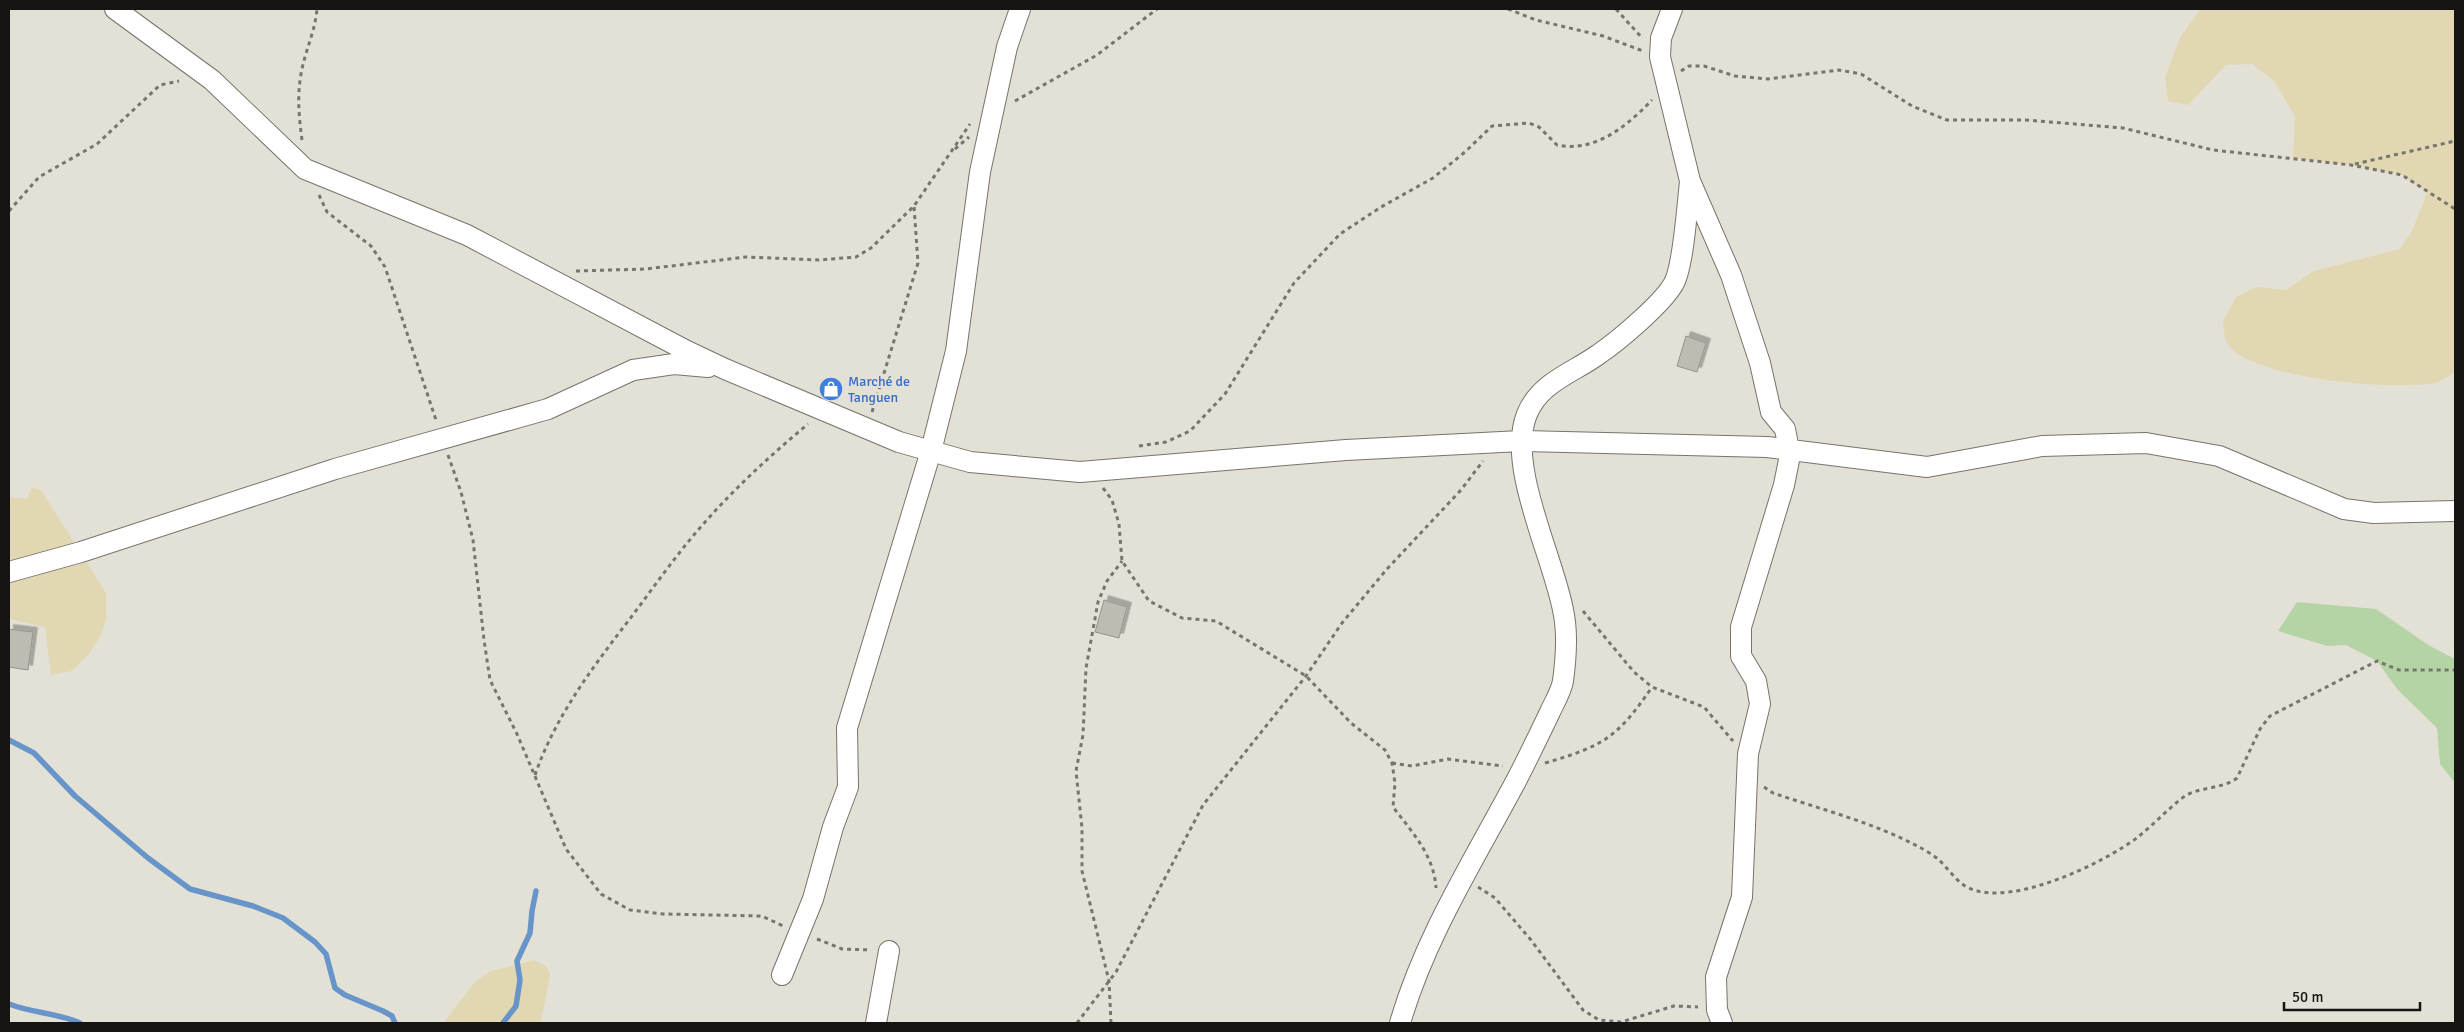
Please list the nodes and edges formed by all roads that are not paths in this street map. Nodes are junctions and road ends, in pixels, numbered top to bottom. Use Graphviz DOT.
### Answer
graph roads {
  1 [pos="115,9"];
  2 [pos="1020,9"];
  3 [pos="1672,9"];
  4 [pos="1690,181"];
  5 [pos="725,368"];
  6 [pos="1521,441"];
  7 [pos="1789,450"];
  8 [pos="931,451"];
  9 [pos="2455,511"];
  10 [pos="9,572"];
  11 [pos="889,951"];
  12 [pos="782,976"];
  13 [pos="1721,1022"];
  14 [pos="876,1023"];
  15 [pos="1400,1023"];
  1 -- 5 [label="street"];
  2 -- 8 [label="street"];
  3 -- 4 [label="street"];
  4 -- 6 [label="street"];
  4 -- 7 [label="street"];
  5 -- 8 [label="street"];
  5 -- 10 [label="street"];
  6 -- 7 [label="street"];
  6 -- 8 [label="street"];
  6 -- 15 [label="street"];
  7 -- 9 [label="street"];
  7 -- 13 [label="street"];
  8 -- 12 [label="street"];
  11 -- 14 [label="street"];
}
